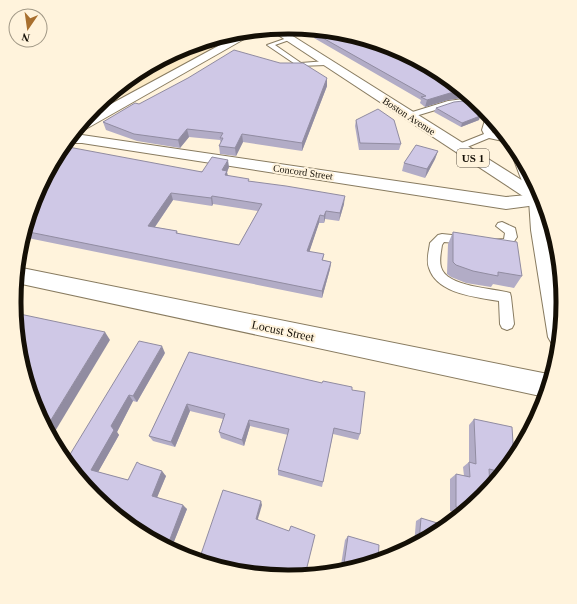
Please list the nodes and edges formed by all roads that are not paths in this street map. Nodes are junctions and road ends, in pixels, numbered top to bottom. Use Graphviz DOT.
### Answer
graph roads {
  1 [pos="283,34"];
  2 [pos="290,39"];
  3 [pos="237,40"];
  4 [pos="326,62"];
  5 [pos="465,101"];
  6 [pos="408,116"];
  7 [pos="93,119"];
  8 [pos="487,123"];
  9 [pos="490,135"];
  10 [pos="76,139"];
  11 [pos="502,140"];
  12 [pos="458,148"];
  13 [pos="534,197"];
  14 [pos="536,201"];
  15 [pos="541,212"];
  16 [pos="502,226"];
  17 [pos="22,276"];
  18 [pos="555,312"];
  19 [pos="507,324"];
  20 [pos="543,385"];
  1 -- 2 [label="main road, Boston Avenue / US 1"];
  2 -- 4 [label="main road, Boston Avenue / US 1"];
  2 -- 4 [label="lane"];
  3 -- 7 [label="main road"];
  4 -- 6 [label="main road, Boston Avenue / US 1"];
  5 -- 6 [label="lane"];
  6 -- 12 [label="main road, Boston Avenue / US 1"];
  8 -- 9 [label="lane"];
  9 -- 11 [label="lane"];
  9 -- 12 [label="lane"];
  10 -- 14 [label="main road, Concord Street"];
  12 -- 13 [label="main road, Boston Avenue / US 1"];
  15 -- 18 [label="main road"];
  16 -- 19 [label="lane"];
  17 -- 20 [label="main road, Locust Street"];
}
